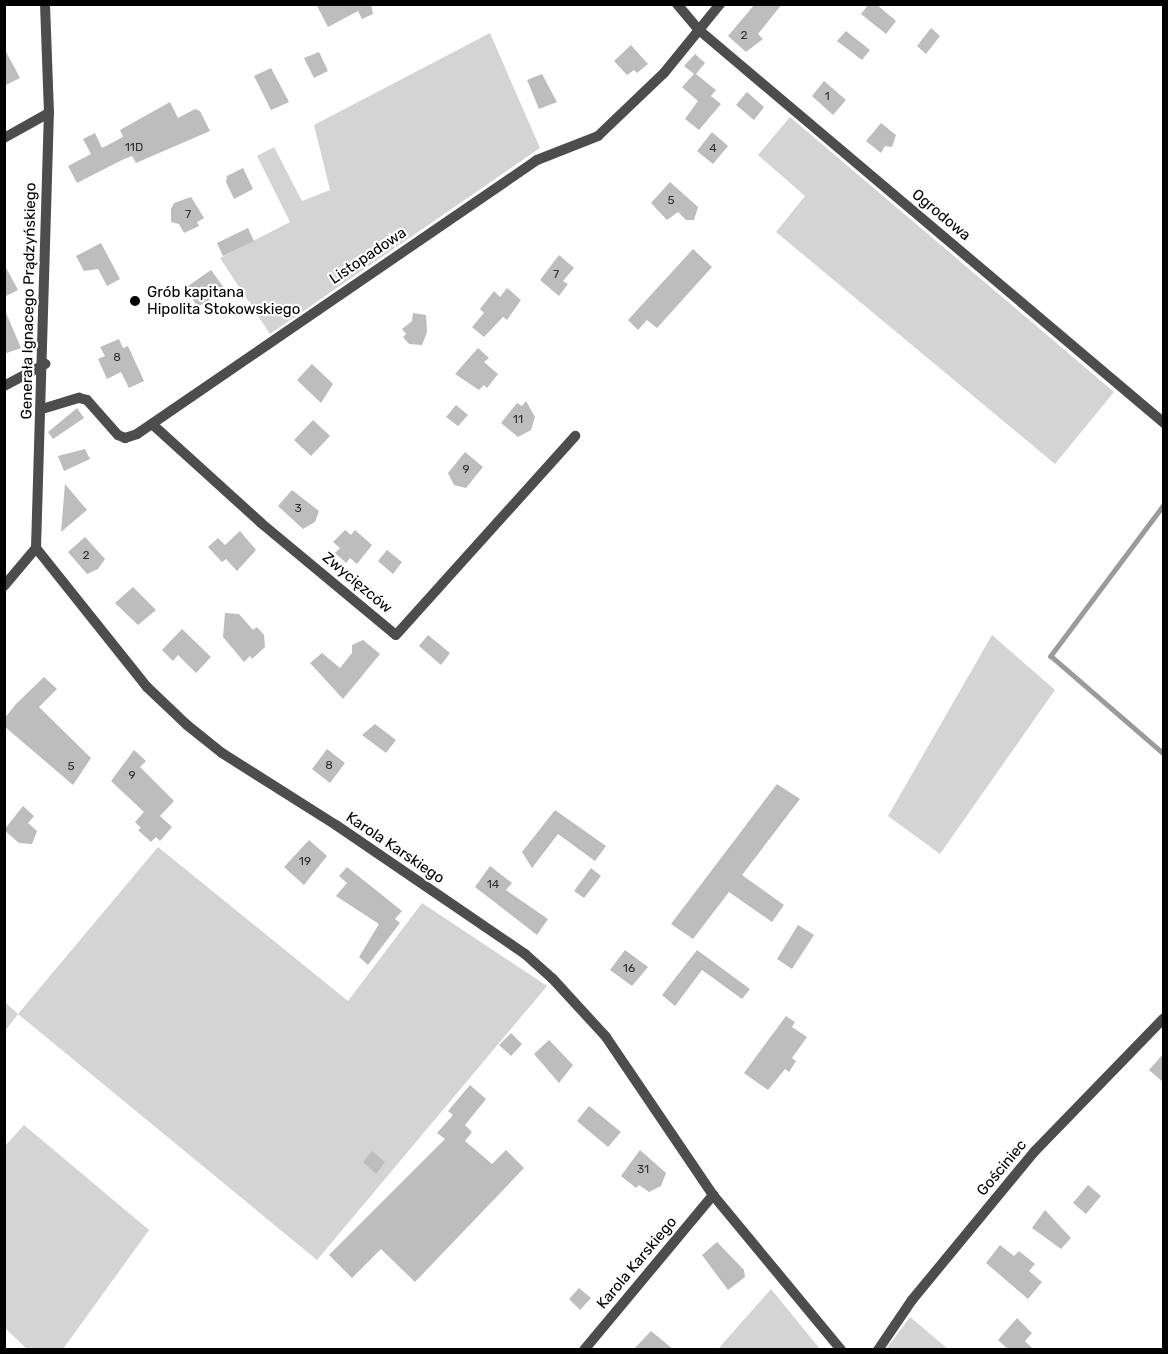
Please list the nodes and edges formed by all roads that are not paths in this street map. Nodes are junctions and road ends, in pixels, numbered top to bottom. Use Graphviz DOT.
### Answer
graph roads {
  1 [pos="45,4"];
  2 [pos="677,4"];
  3 [pos="720,4"];
  4 [pos="699,30"];
  5 [pos="49,113"];
  6 [pos="4,138"];
  7 [pos="45,364"];
  8 [pos="4,386"];
  9 [pos="42,409"];
  10 [pos="1164,423"];
  11 [pos="152,424"];
  12 [pos="575,436"];
  13 [pos="36,548"];
  14 [pos="4,586"];
  15 [pos="1164,1018"];
  16 [pos="714,1195"];
  17 [pos="584,1350"];
  18 [pos="842,1350"];
  19 [pos="878,1350"];
  1 -- 5 [label="street, Generała Ignacego Prądzyńskiego"];
  2 -- 4 [label="street, Ogrodowa"];
  3 -- 4 [label="street, Listopadowa"];
  4 -- 10 [label="street, Ogrodowa"];
  4 -- 11 [label="street, Listopadowa"];
  5 -- 6 [label="street"];
  5 -- 7 [label="street, Generała Ignacego Prądzyńskiego"];
  7 -- 8 [label="street"];
  7 -- 9 [label="street, Generała Ignacego Prądzyńskiego"];
  9 -- 11 [label="street, Listopadowa"];
  9 -- 13 [label="street, Generała Ignacego Prądzyńskiego"];
  11 -- 12 [label="street, Zwycięzców"];
  13 -- 14 [label="street"];
  13 -- 16 [label="street, Karola Karskiego"];
  15 -- 19 [label="street, Gościniec"];
  16 -- 17 [label="street, Karola Karskiego"];
  16 -- 18 [label="street, Karola Karskiego"];
}
